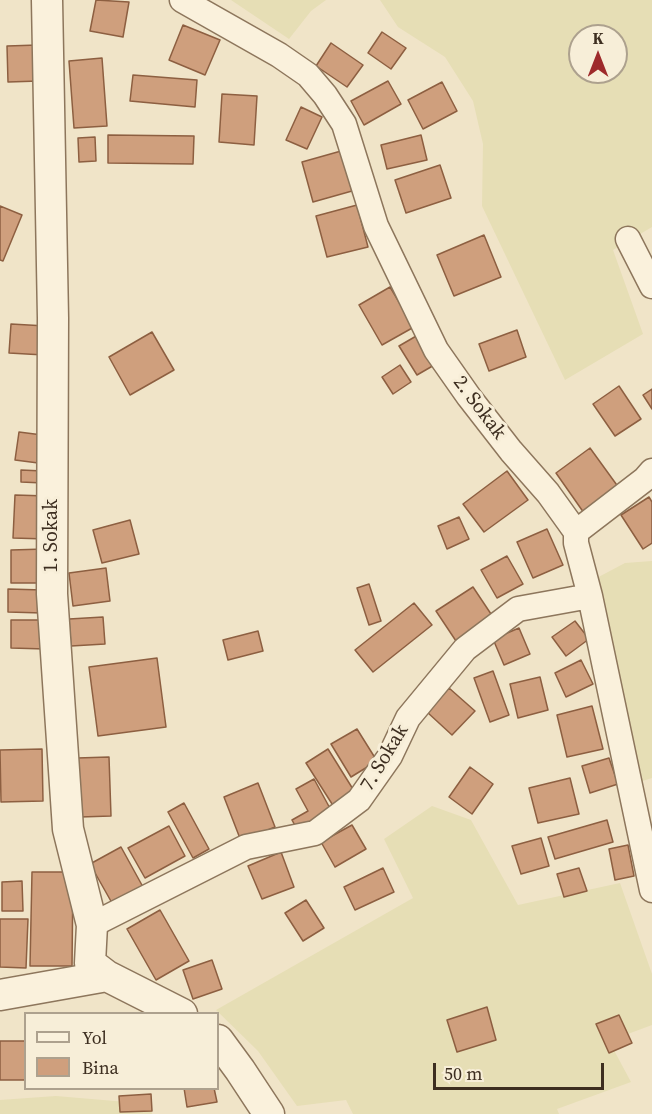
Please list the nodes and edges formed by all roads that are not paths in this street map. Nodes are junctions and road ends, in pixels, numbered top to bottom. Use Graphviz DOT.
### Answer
graph roads {
  1 [pos="47,0"];
  2 [pos="182,0"];
  3 [pos="216,8"];
  4 [pos="628,239"];
  5 [pos="652,286"];
  6 [pos="652,471"];
  7 [pos="576,532"];
  8 [pos="590,596"];
  9 [pos="652,890"];
  10 [pos="92,925"];
  11 [pos="107,976"];
  12 [pos="0,995"];
  13 [pos="178,1012"];
  14 [pos="219,1041"];
  15 [pos="269,1114"];
  1 -- 10 [label="street, 1. Sokak"];
  2 -- 3 [label="street, 2. Sokak"];
  3 -- 7 [label="street, 2. Sokak"];
  4 -- 5 [label="street"];
  6 -- 7 [label="street"];
  7 -- 8 [label="street, 2. Sokak"];
  8 -- 9 [label="street, 2. Sokak"];
  8 -- 10 [label="street, 7. Sokak"];
  10 -- 11 [label="street, 1. Sokak"];
  11 -- 12 [label="street"];
  11 -- 13 [label="street, 1. Sokak"];
  14 -- 15 [label="street"];
}
